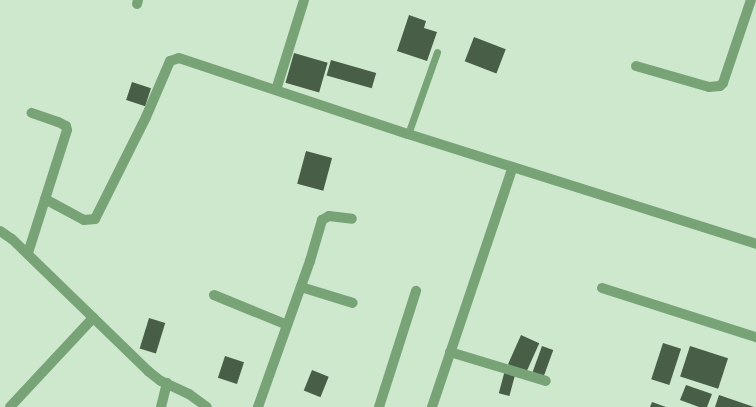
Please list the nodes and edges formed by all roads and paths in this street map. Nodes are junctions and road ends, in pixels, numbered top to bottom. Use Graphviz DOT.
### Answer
graph roads {
  1 [pos="304,0"];
  2 [pos="751,0"];
  3 [pos="437,52"];
  4 [pos="636,66"];
  5 [pos="276,90"];
  6 [pos="32,113"];
  7 [pos="408,134"];
  8 [pos="513,167"];
  9 [pos="45,199"];
  10 [pos="352,219"];
  11 [pos="0,231"];
  12 [pos="756,244"];
  13 [pos="28,253"];
  14 [pos="301,287"];
  15 [pos="602,288"];
  16 [pos="416,290"];
  17 [pos="214,295"];
  18 [pos="353,302"];
  19 [pos="93,318"];
  20 [pos="288,325"];
  21 [pos="756,337"];
  22 [pos="450,352"];
  23 [pos="546,381"];
  24 [pos="167,384"];
  25 [pos="10,407"];
  26 [pos="161,407"];
  27 [pos="207,407"];
  28 [pos="258,407"];
  29 [pos="379,407"];
  30 [pos="432,407"];
  1 -- 5 [label="street"];
  2 -- 4 [label="street"];
  3 -- 7 [label="lane"];
  5 -- 7 [label="street"];
  5 -- 9 [label="street"];
  6 -- 9 [label="street"];
  7 -- 8 [label="street"];
  8 -- 12 [label="street"];
  8 -- 22 [label="street"];
  9 -- 13 [label="street"];
  10 -- 14 [label="street"];
  11 -- 13 [label="street"];
  13 -- 19 [label="street"];
  14 -- 18 [label="street"];
  14 -- 20 [label="street"];
  15 -- 21 [label="street"];
  16 -- 29 [label="street"];
  17 -- 20 [label="street"];
  19 -- 24 [label="street"];
  19 -- 25 [label="street"];
  20 -- 28 [label="street"];
  22 -- 23 [label="street"];
  22 -- 30 [label="street"];
  24 -- 26 [label="street"];
  24 -- 27 [label="street"];
}
